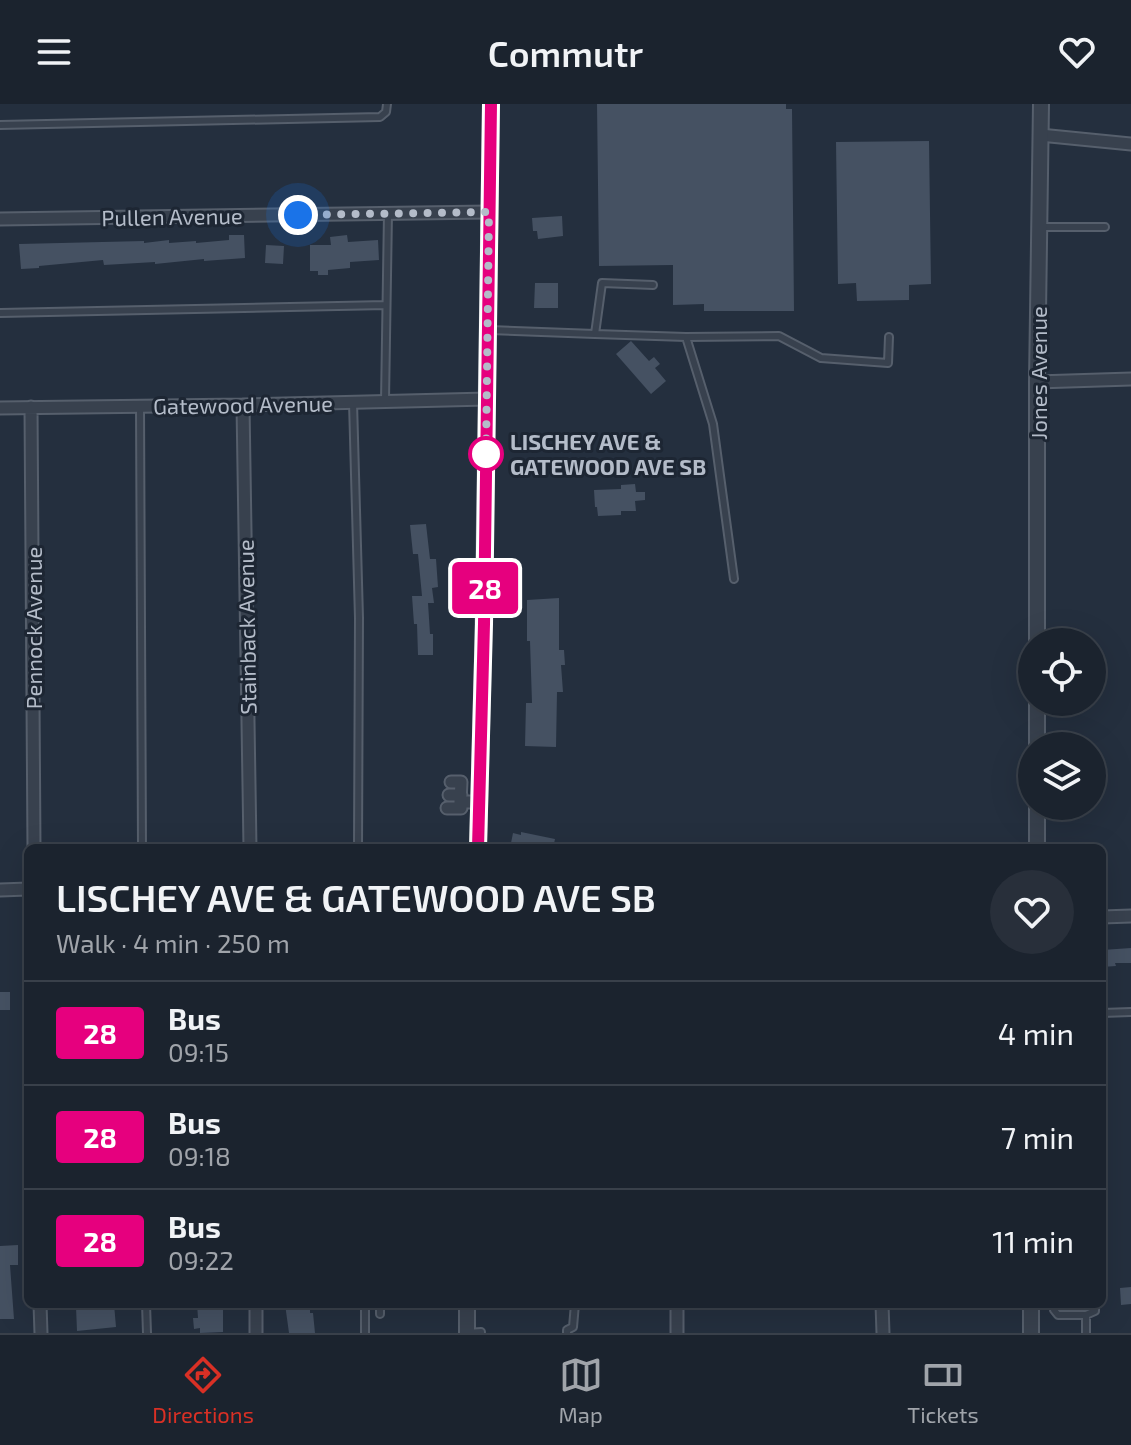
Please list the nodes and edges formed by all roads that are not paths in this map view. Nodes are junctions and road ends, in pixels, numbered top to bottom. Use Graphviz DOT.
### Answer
graph roads {
  1 [pos="387,104"];
  2 [pos="491,104"];
  3 [pos="1041,104"];
  4 [pos="0,125"];
  5 [pos="1040,135"];
  6 [pos="1131,144"];
  7 [pos="489,212"];
  8 [pos="388,213"];
  9 [pos="0,219"];
  10 [pos="1039,227"];
  11 [pos="1105,227"];
  12 [pos="653,285"];
  13 [pos="386,305"];
  14 [pos="0,313"];
  15 [pos="489,330"];
  16 [pos="595,334"];
  17 [pos="686,337"];
  18 [pos="889,337"];
  19 [pos="1131,379"];
  20 [pos="1037,382"];
  21 [pos="487,399"];
  22 [pos="385,401"];
  23 [pos="353,402"];
  24 [pos="243,405"];
  25 [pos="140,406"];
  26 [pos="31,407"];
  27 [pos="0,408"];
  28 [pos="734,579"];
  29 [pos="1037,628"];
  30 [pos="451,782"];
  31 [pos="457,797"];
  32 [pos="479,802"];
  33 [pos="447,808"];
  34 [pos="1037,820"];
  35 [pos="34,844"];
  36 [pos="142,844"];
  37 [pos="250,844"];
  38 [pos="358,844"];
  39 [pos="478,844"];
  40 [pos="1037,844"];
  41 [pos="24,889"];
  42 [pos="0,890"];
  43 [pos="1131,916"];
  44 [pos="1106,917"];
  45 [pos="1131,1012"];
  46 [pos="1106,1013"];
  47 [pos="40,1308"];
  48 [pos="146,1308"];
  49 [pos="256,1308"];
  50 [pos="365,1308"];
  51 [pos="380,1308"];
  52 [pos="467,1308"];
  53 [pos="575,1308"];
  54 [pos="677,1308"];
  55 [pos="882,1308"];
  56 [pos="1031,1308"];
  57 [pos="1054,1308"];
  58 [pos="1095,1308"];
  59 [pos="380,1314"];
  60 [pos="1086,1315"];
  61 [pos="481,1332"];
  62 [pos="41,1333"];
  63 [pos="147,1333"];
  64 [pos="256,1333"];
  65 [pos="365,1333"];
  66 [pos="467,1333"];
  67 [pos="567,1333"];
  68 [pos="677,1333"];
  69 [pos="883,1333"];
  70 [pos="1031,1333"];
  71 [pos="1086,1333"];
  1 -- 4 [label="lane"];
  2 -- 7 [label="street"];
  3 -- 5 [label="street, Jones Avenue"];
  5 -- 6 [label="street"];
  5 -- 10 [label="street, Jones Avenue"];
  7 -- 8 [label="street, Pullen Avenue"];
  7 -- 15 [label="street"];
  8 -- 9 [label="street, Pullen Avenue"];
  8 -- 13 [label="lane"];
  10 -- 11 [label="lane"];
  10 -- 20 [label="street, Jones Avenue"];
  12 -- 16 [label="lane"];
  13 -- 14 [label="lane"];
  13 -- 22 [label="lane"];
  15 -- 16 [label="lane"];
  15 -- 21 [label="street"];
  16 -- 17 [label="lane"];
  17 -- 18 [label="lane"];
  17 -- 28 [label="lane"];
  19 -- 20 [label="street"];
  20 -- 29 [label="street, Jones Avenue"];
  21 -- 22 [label="street, Gatewood Avenue"];
  21 -- 32 [label="street"];
  22 -- 23 [label="street, Gatewood Avenue"];
  23 -- 24 [label="street, Gatewood Avenue"];
  23 -- 38 [label="lane"];
  24 -- 25 [label="street, Gatewood Avenue"];
  24 -- 37 [label="street, Stainback Avenue"];
  25 -- 26 [label="street, Gatewood Avenue"];
  25 -- 36 [label="lane"];
  26 -- 27 [label="street, Gatewood Avenue"];
  26 -- 35 [label="street, Pennock Avenue"];
  30 -- 31 [label="street"];
  31 -- 32 [label="street"];
  31 -- 33 [label="street"];
  32 -- 39 [label="street"];
  34 -- 40 [label="street"];
  41 -- 42 [label="street"];
  43 -- 44 [label="street"];
  45 -- 46 [label="lane"];
  47 -- 62 [label="street"];
  48 -- 63 [label="lane"];
  49 -- 64 [label="street"];
  50 -- 65 [label="lane"];
  51 -- 59 [label="lane"];
  52 -- 66 [label="street"];
  53 -- 67 [label="lane"];
  54 -- 68 [label="street"];
  55 -- 69 [label="street"];
  56 -- 70 [label="street"];
  57 -- 60 [label="lane"];
  58 -- 60 [label="lane"];
  60 -- 71 [label="lane"];
  61 -- 66 [label="lane"];
}
